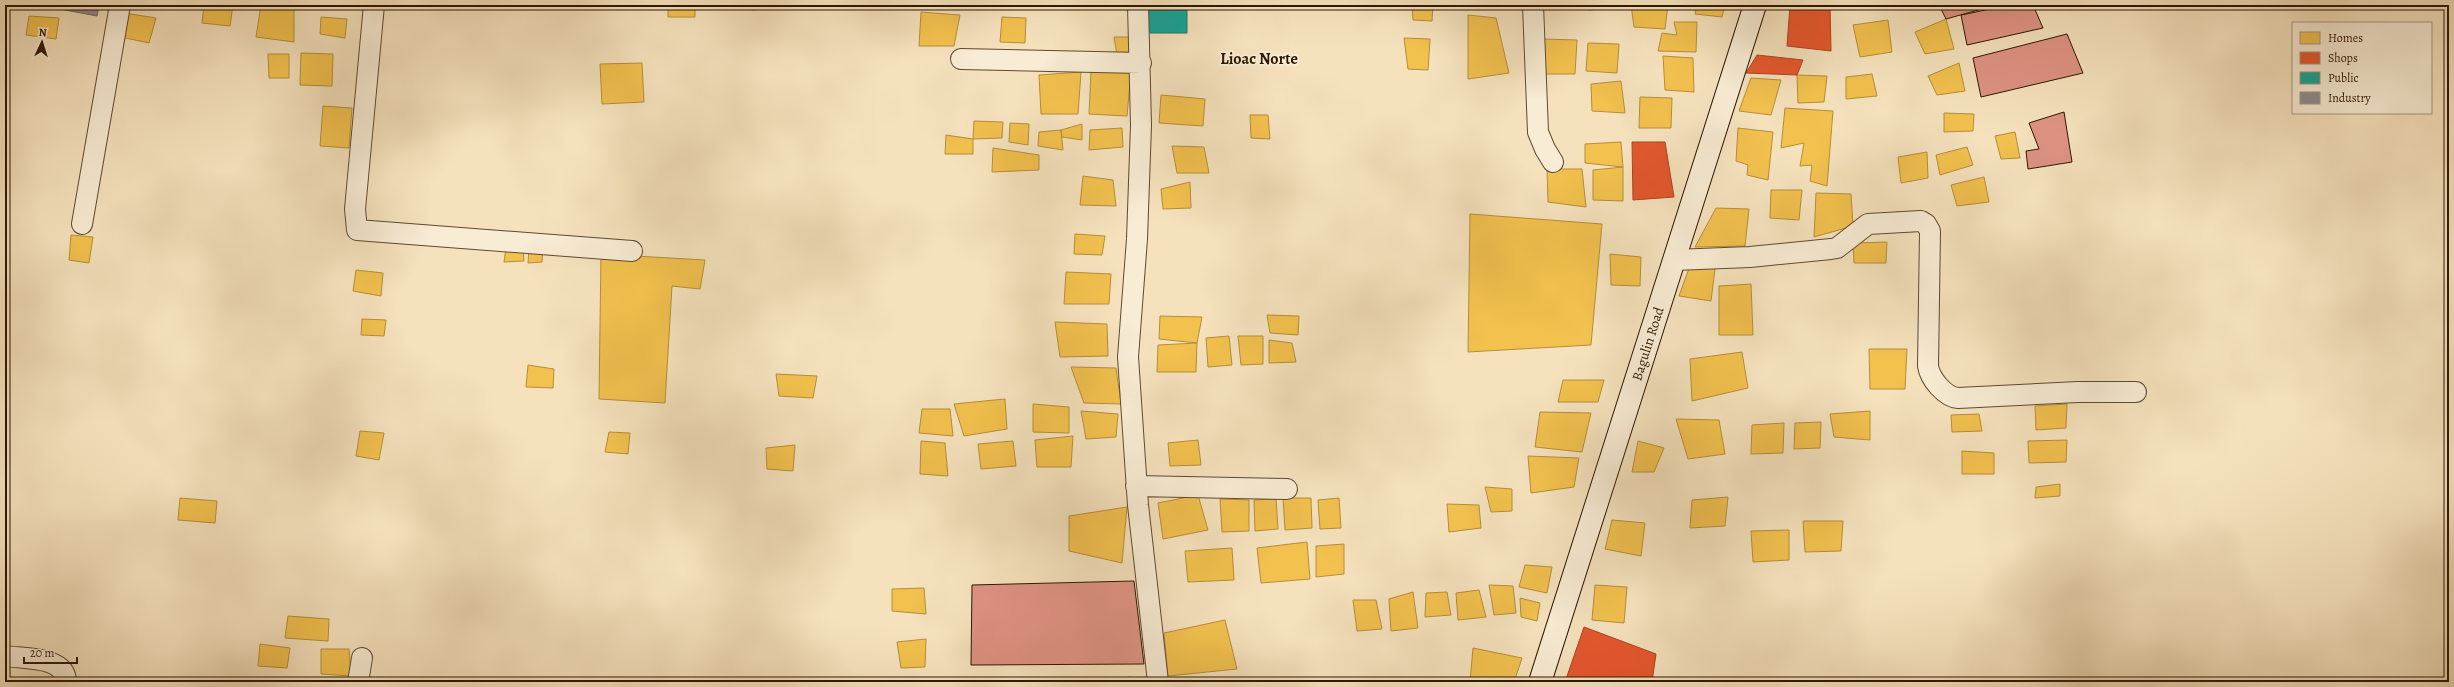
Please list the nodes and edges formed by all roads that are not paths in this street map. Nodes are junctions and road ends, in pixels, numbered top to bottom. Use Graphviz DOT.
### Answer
graph roads {
  1 [pos="120,5"];
  2 [pos="374,5"];
  3 [pos="1138,5"];
  4 [pos="1534,5"];
  5 [pos="1755,5"];
  6 [pos="961,58"];
  7 [pos="1140,62"];
  8 [pos="1553,162"];
  9 [pos="82,224"];
  10 [pos="632,251"];
  11 [pos="1674,260"];
  12 [pos="2136,392"];
  13 [pos="1136,486"];
  14 [pos="1288,489"];
  15 [pos="5,656"];
  16 [pos="362,658"];
  17 [pos="66,682"];
  18 [pos="358,682"];
  19 [pos="1158,682"];
  20 [pos="1540,682"];
  1 -- 9 [label="street"];
  2 -- 10 [label="street"];
  3 -- 7 [label="street"];
  4 -- 8 [label="street"];
  5 -- 11 [label="main road, Bagulin Road"];
  6 -- 7 [label="street"];
  7 -- 13 [label="street"];
  11 -- 12 [label="street"];
  11 -- 20 [label="main road, Bagulin Road"];
  13 -- 14 [label="street"];
  13 -- 19 [label="street"];
  15 -- 17 [label="street"];
  16 -- 18 [label="street"];
}
